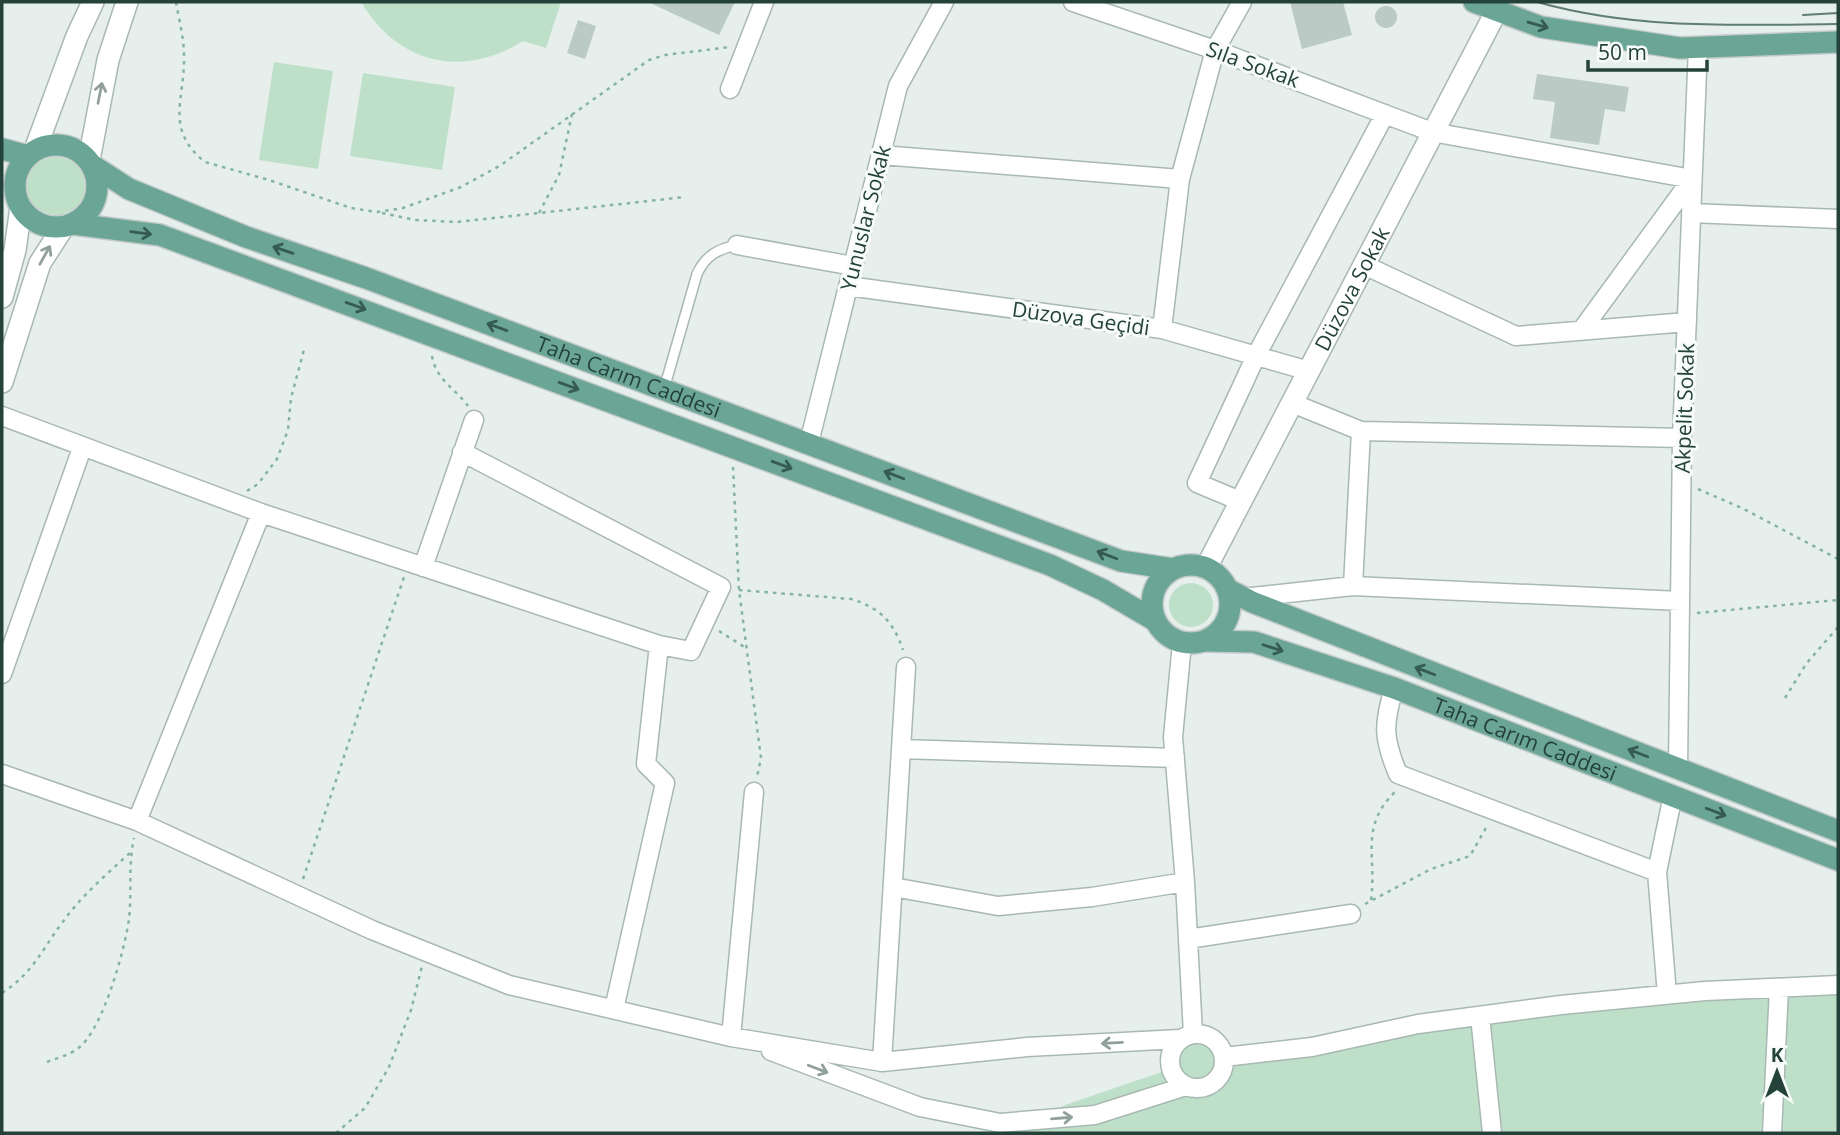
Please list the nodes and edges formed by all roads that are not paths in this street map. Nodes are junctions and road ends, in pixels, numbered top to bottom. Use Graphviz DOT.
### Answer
graph roads {
  1 [pos="93,2"];
  2 [pos="127,2"];
  3 [pos="764,2"];
  4 [pos="944,2"];
  5 [pos="1073,2"];
  6 [pos="1242,2"];
  7 [pos="1474,2"];
  8 [pos="1497,10"];
  9 [pos="1838,42"];
  10 [pos="1698,47"];
  11 [pos="1215,50"];
  12 [pos="730,89"];
  13 [pos="1385,114"];
  14 [pos="1432,132"];
  15 [pos="2,149"];
  16 [pos="32,153"];
  17 [pos="881,155"];
  18 [pos="91,163"];
  19 [pos="1180,179"];
  20 [pos="1692,179"];
  21 [pos="13,198"];
  22 [pos="1691,213"];
  23 [pos="1838,219"];
  24 [pos="68,225"];
  25 [pos="737,245"];
  26 [pos="1364,265"];
  27 [pos="853,266"];
  28 [pos="848,286"];
  29 [pos="2,297"];
  30 [pos="1687,322"];
  31 [pos="1162,330"];
  32 [pos="1581,331"];
  33 [pos="1256,356"];
  34 [pos="1309,371"];
  35 [pos="2,382"];
  36 [pos="664,389"];
  37 [pos="1292,403"];
  38 [pos="2,416"];
  39 [pos="474,419"];
  40 [pos="1361,431"];
  41 [pos="1682,438"];
  42 [pos="809,443"];
  43 [pos="82,447"];
  44 [pos="462,452"];
  45 [pos="1241,501"];
  46 [pos="261,513"];
  47 [pos="416,565"];
  48 [pos="1206,568"];
  49 [pos="1173,569"];
  50 [pos="1353,586"];
  51 [pos="1235,593"];
  52 [pos="1680,608"];
  53 [pos="1154,620"];
  54 [pos="1206,641"];
  55 [pos="1182,643"];
  56 [pos="659,645"];
  57 [pos="906,667"];
  58 [pos="2,674"];
  59 [pos="1394,688"];
  60 [pos="901,749"];
  61 [pos="1175,758"];
  62 [pos="1678,768"];
  63 [pos="2,774"];
  64 [pos="754,792"];
  65 [pos="1672,795"];
  66 [pos="137,821"];
  67 [pos="1838,831"];
  68 [pos="1838,860"];
  69 [pos="1657,872"];
  70 [pos="1185,882"];
  71 [pos="893,887"];
  72 [pos="1351,914"];
  73 [pos="1188,939"];
  74 [pos="1838,985"];
  75 [pos="1779,988"];
  76 [pos="1667,995"];
  77 [pos="614,1009"];
  78 [pos="1480,1016"];
  79 [pos="1186,1036"];
  80 [pos="732,1037"];
  81 [pos="1224,1057"];
  82 [pos="882,1062"];
  83 [pos="1186,1086"];
  84 [pos="1029,1121"];
  85 [pos="1013,1133"];
  86 [pos="1492,1133"];
  87 [pos="1772,1133"];
  1 -- 16 [label="street"];
  18 -- 2 [label="street, one-way"];
  3 -- 12 [label="street"];
  4 -- 17 [label="street, Yunuslar Sokak"];
  5 -- 11 [label="street, Sıla Sokak"];
  6 -- 11 [label="street"];
  7 -- 8 [label="main road"];
  8 -- 10 [label="main road, one-way"];
  8 -- 14 [label="street, Düzova Sokak"];
  9 -- 10 [label="main road"];
  10 -- 20 [label="street, Akpelit Sokak"];
  11 -- 13 [label="street, Sıla Sokak"];
  11 -- 19 [label="street"];
  13 -- 14 [label="street, Sıla Sokak"];
  13 -- 33 [label="street"];
  14 -- 20 [label="street, Sıla Sokak"];
  14 -- 26 [label="street, Düzova Sokak"];
  15 -- 16 [label="main road"];
  16 -- 18 [label="main road"];
  16 -- 21 [label="main road"];
  17 -- 19 [label="street"];
  17 -- 27 [label="street, Yunuslar Sokak"];
  18 -- 24 [label="main road"];
  36 -- 18 [label="main road, Taha Carım Caddesi, one-way"];
  19 -- 31 [label="street"];
  20 -- 22 [label="street, Akpelit Sokak"];
  20 -- 32 [label="street"];
  21 -- 24 [label="main road"];
  21 -- 29 [label="street"];
  22 -- 23 [label="street"];
  22 -- 30 [label="street, Akpelit Sokak"];
  35 -- 24 [label="street, one-way"];
  24 -- 53 [label="main road, Taha Carım Caddesi, one-way"];
  25 -- 27 [label="street"];
  25 -- 36 [label="lane"];
  26 -- 32 [label="street"];
  26 -- 34 [label="street, Düzova Sokak"];
  27 -- 28 [label="street, Yunuslar Sokak"];
  28 -- 31 [label="street, Düzova Geçidi"];
  28 -- 42 [label="street, Yunuslar Sokak"];
  30 -- 32 [label="street"];
  30 -- 41 [label="street, Akpelit Sokak"];
  31 -- 33 [label="street, Düzova Geçidi"];
  33 -- 34 [label="street, Düzova Geçidi"];
  33 -- 45 [label="street"];
  34 -- 37 [label="street, Düzova Sokak"];
  36 -- 42 [label="main road, Taha Carım Caddesi"];
  37 -- 40 [label="street"];
  37 -- 45 [label="street, Düzova Sokak"];
  38 -- 43 [label="street"];
  39 -- 44 [label="street"];
  40 -- 41 [label="street"];
  40 -- 50 [label="street"];
  41 -- 52 [label="street, Akpelit Sokak"];
  49 -- 42 [label="main road, Taha Carım Caddesi, one-way"];
  43 -- 46 [label="street"];
  43 -- 58 [label="street"];
  44 -- 47 [label="street"];
  44 -- 56 [label="street"];
  45 -- 48 [label="street, Düzova Sokak"];
  46 -- 47 [label="street"];
  46 -- 66 [label="street"];
  47 -- 56 [label="street"];
  48 -- 49 [label="main road"];
  48 -- 51 [label="main road"];
  49 -- 53 [label="main road"];
  50 -- 51 [label="street"];
  50 -- 52 [label="street"];
  51 -- 54 [label="main road"];
  62 -- 51 [label="main road, Taha Carım Caddesi, one-way"];
  52 -- 62 [label="street, Akpelit Sokak"];
  53 -- 55 [label="main road"];
  54 -- 55 [label="main road"];
  54 -- 59 [label="main road, Taha Carım Caddesi, one-way"];
  55 -- 61 [label="street"];
  56 -- 77 [label="street"];
  57 -- 60 [label="street"];
  59 -- 65 [label="main road, Taha Carım Caddesi"];
  59 -- 69 [label="street"];
  60 -- 61 [label="street"];
  60 -- 71 [label="street"];
  61 -- 70 [label="street"];
  62 -- 67 [label="main road, Taha Carım Caddesi"];
  63 -- 66 [label="street"];
  64 -- 80 [label="street"];
  65 -- 68 [label="main road, Taha Carım Caddesi, one-way"];
  65 -- 69 [label="street"];
  66 -- 77 [label="street"];
  69 -- 76 [label="street"];
  70 -- 71 [label="street"];
  70 -- 73 [label="street"];
  71 -- 82 [label="street"];
  72 -- 73 [label="street"];
  73 -- 79 [label="street"];
  74 -- 75 [label="street"];
  75 -- 76 [label="street"];
  75 -- 87 [label="street"];
  76 -- 78 [label="street"];
  77 -- 80 [label="street"];
  78 -- 81 [label="street"];
  78 -- 86 [label="street"];
  79 -- 81 [label="street"];
  79 -- 82 [label="street, one-way"];
  79 -- 83 [label="street"];
  80 -- 82 [label="street"];
  80 -- 84 [label="street, one-way"];
  81 -- 83 [label="street"];
  84 -- 83 [label="street, one-way"];
  84 -- 85 [label="street"];
}
